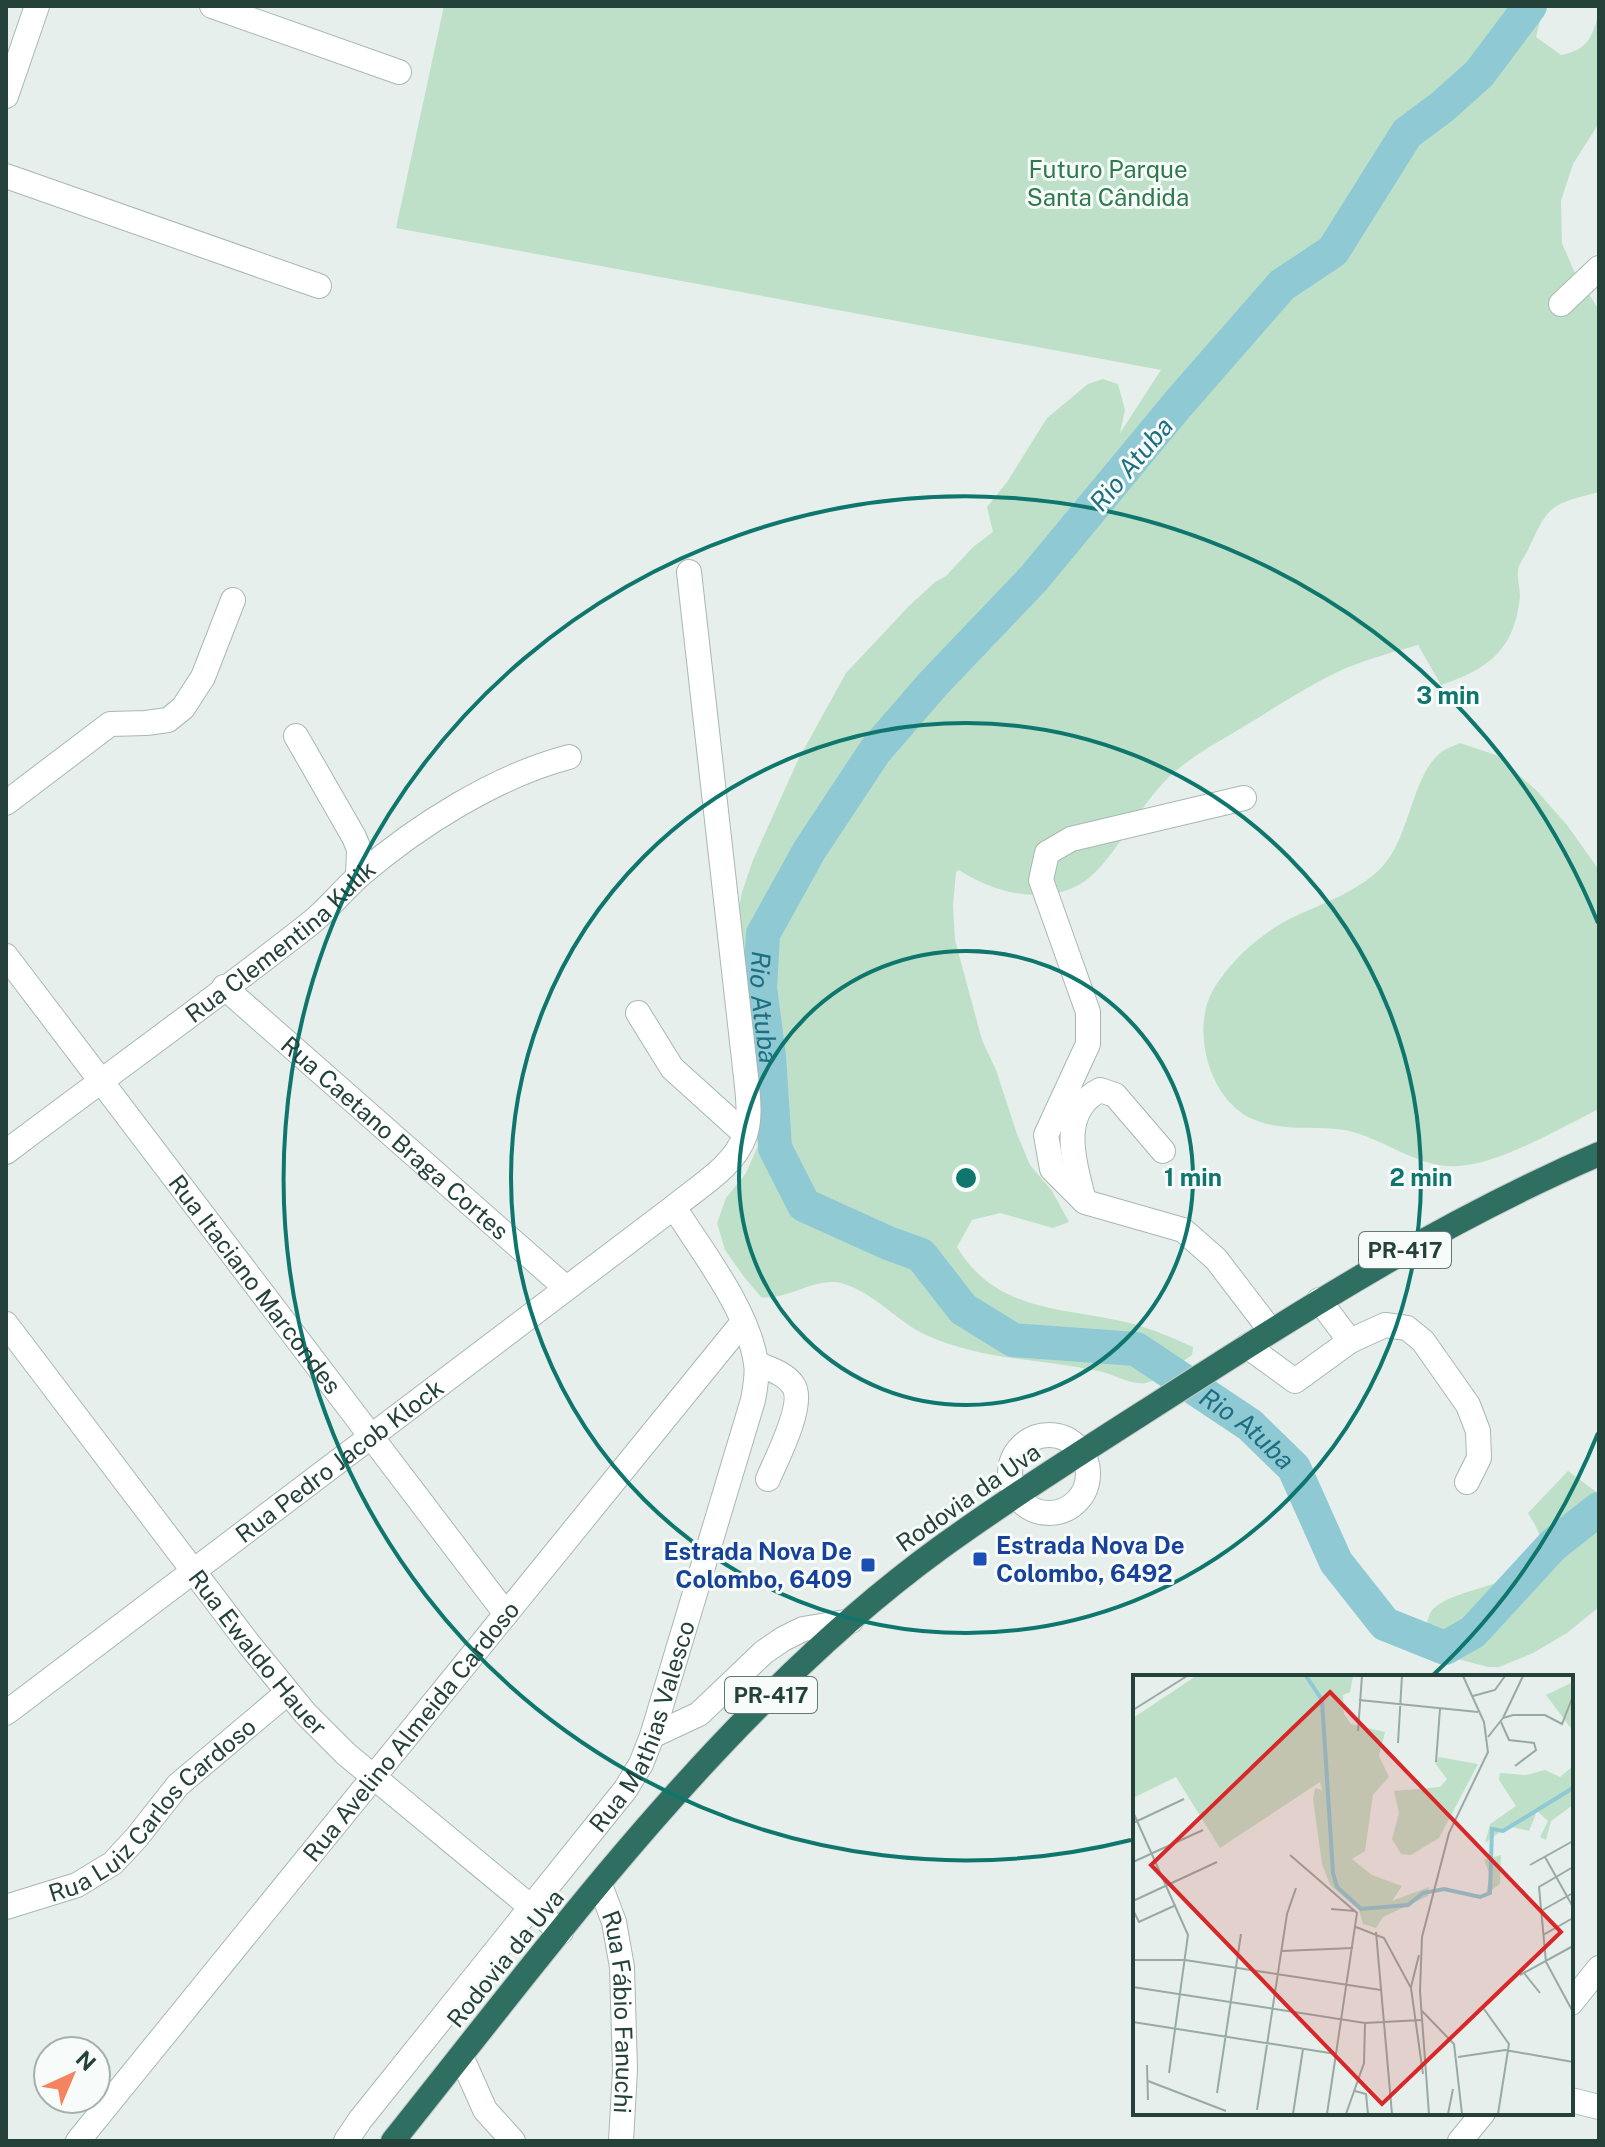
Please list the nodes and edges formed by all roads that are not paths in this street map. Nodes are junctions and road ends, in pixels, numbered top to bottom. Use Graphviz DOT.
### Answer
graph roads {
  1 [pos="37,6"];
  2 [pos="212,6"];
  3 [pos="399,72"];
  4 [pos="6,96"];
  5 [pos="6,176"];
  6 [pos="1599,268"];
  7 [pos="319,286"];
  8 [pos="1561,304"];
  9 [pos="689,572"];
  10 [pos="233,600"];
  11 [pos="296,736"];
  12 [pos="569,757"];
  13 [pos="1244,798"];
  14 [pos="6,803"];
  15 [pos="358,876"];
  16 [pos="6,956"];
  17 [pos="224,987"];
  18 [pos="638,1013"];
  19 [pos="100,1081"];
  20 [pos="745,1134"];
  21 [pos="1163,1151"];
  22 [pos="6,1152"];
  23 [pos="1599,1154"];
  24 [pos="1085,1202"];
  25 [pos="674,1207"];
  26 [pos="566,1288"];
  27 [pos="1319,1300"];
  28 [pos="743,1322"];
  29 [pos="6,1324"];
  30 [pos="1271,1331"];
  31 [pos="1350,1341"];
  32 [pos="1247,1346"];
  33 [pos="756,1363"];
  34 [pos="369,1437"];
  35 [pos="1083,1451"];
  36 [pos="768,1479"];
  37 [pos="1467,1482"];
  38 [pos="1015,1495"];
  39 [pos="193,1571"];
  40 [pos="506,1614"];
  41 [pos="851,1621"];
  42 [pos="287,1693"];
  43 [pos="7,1709"];
  44 [pos="652,1736"];
  45 [pos="374,1777"];
  46 [pos="600,1885"];
  47 [pos="6,1907"];
  48 [pos="531,1907"];
  49 [pos="561,1932"];
  50 [pos="1599,1968"];
  51 [pos="1573,2000"];
  52 [pos="461,2056"];
  53 [pos="1573,2100"];
  54 [pos="1599,2107"];
  55 [pos="1481,2115"];
  56 [pos="78,2141"];
  57 [pos="346,2141"];
  58 [pos="393,2141"];
  59 [pos="513,2141"];
  60 [pos="621,2141"];
  61 [pos="1460,2141"];
  1 -- 4 [label="street"];
  2 -- 3 [label="street"];
  5 -- 7 [label="street"];
  6 -- 8 [label="street"];
  9 -- 20 [label="street"];
  10 -- 14 [label="street"];
  11 -- 15 [label="street"];
  12 -- 15 [label="street, Rua Clementina Kulik"];
  13 -- 24 [label="street"];
  15 -- 17 [label="street, Rua Clementina Kulik"];
  16 -- 19 [label="street, Rua Itaciano Marcondes"];
  17 -- 19 [label="street, Rua Clementina Kulik"];
  17 -- 26 [label="street, Rua Caetano Braga Cortes"];
  18 -- 20 [label="street"];
  19 -- 22 [label="street, Rua Clementina Kulik"];
  19 -- 34 [label="street, Rua Itaciano Marcondes"];
  20 -- 25 [label="street, Rua Pedro Jacob Klock"];
  21 -- 24 [label="street"];
  23 -- 27 [label="highway, Rodovia da Uva / PR-417"];
  24 -- 30 [label="street"];
  25 -- 26 [label="street, Rua Pedro Jacob Klock"];
  25 -- 28 [label="street, Rua Mathias Valesco"];
  26 -- 34 [label="street, Rua Pedro Jacob Klock"];
  27 -- 30 [label="highway, Rodovia da Uva / PR-417"];
  27 -- 31 [label="street"];
  28 -- 33 [label="street, Rua Mathias Valesco"];
  28 -- 40 [label="street, Rua Avelino Almeida Cardoso"];
  29 -- 39 [label="street, Rua Ewaldo Hauer"];
  30 -- 32 [label="highway, Rodovia da Uva / PR-417"];
  31 -- 32 [label="street"];
  31 -- 37 [label="street"];
  32 -- 35 [label="highway, Rodovia da Uva / PR-417"];
  33 -- 36 [label="street"];
  33 -- 44 [label="street, Rua Mathias Valesco"];
  34 -- 39 [label="street, Rua Pedro Jacob Klock"];
  34 -- 40 [label="street, Rua Itaciano Marcondes"];
  35 -- 38 [label="highway, Rodovia da Uva / PR-417"];
  35 -- 38 [label="street"];
  35 -- 38 [label="street"];
  38 -- 41 [label="highway, Rodovia da Uva / PR-417"];
  39 -- 42 [label="street, Rua Ewaldo Hauer"];
  39 -- 43 [label="street, Rua Pedro Jacob Klock"];
  40 -- 45 [label="street, Rua Avelino Almeida Cardoso"];
  41 -- 44 [label="street"];
  41 -- 46 [label="highway, Rodovia da Uva / PR-417"];
  42 -- 45 [label="street, Rua Ewaldo Hauer"];
  42 -- 47 [label="street, Rua Luiz Carlos Cardoso"];
  44 -- 48 [label="street, Rua Mathias Valesco"];
  45 -- 48 [label="street, Rua Ewaldo Hauer"];
  45 -- 56 [label="street, Rua Avelino Almeida Cardoso"];
  46 -- 49 [label="highway, Rodovia da Uva / PR-417"];
  46 -- 60 [label="street, Rua Fábio Fanuchi"];
  48 -- 49 [label="street, Rua Ewaldo Hauer"];
  48 -- 57 [label="street, Rua Mathias Valesco"];
  49 -- 52 [label="highway, Rodovia da Uva / PR-417"];
  50 -- 51 [label="street"];
  52 -- 58 [label="highway, Rodovia da Uva / PR-417"];
  52 -- 59 [label="street"];
  53 -- 54 [label="street"];
  55 -- 61 [label="street"];
}
